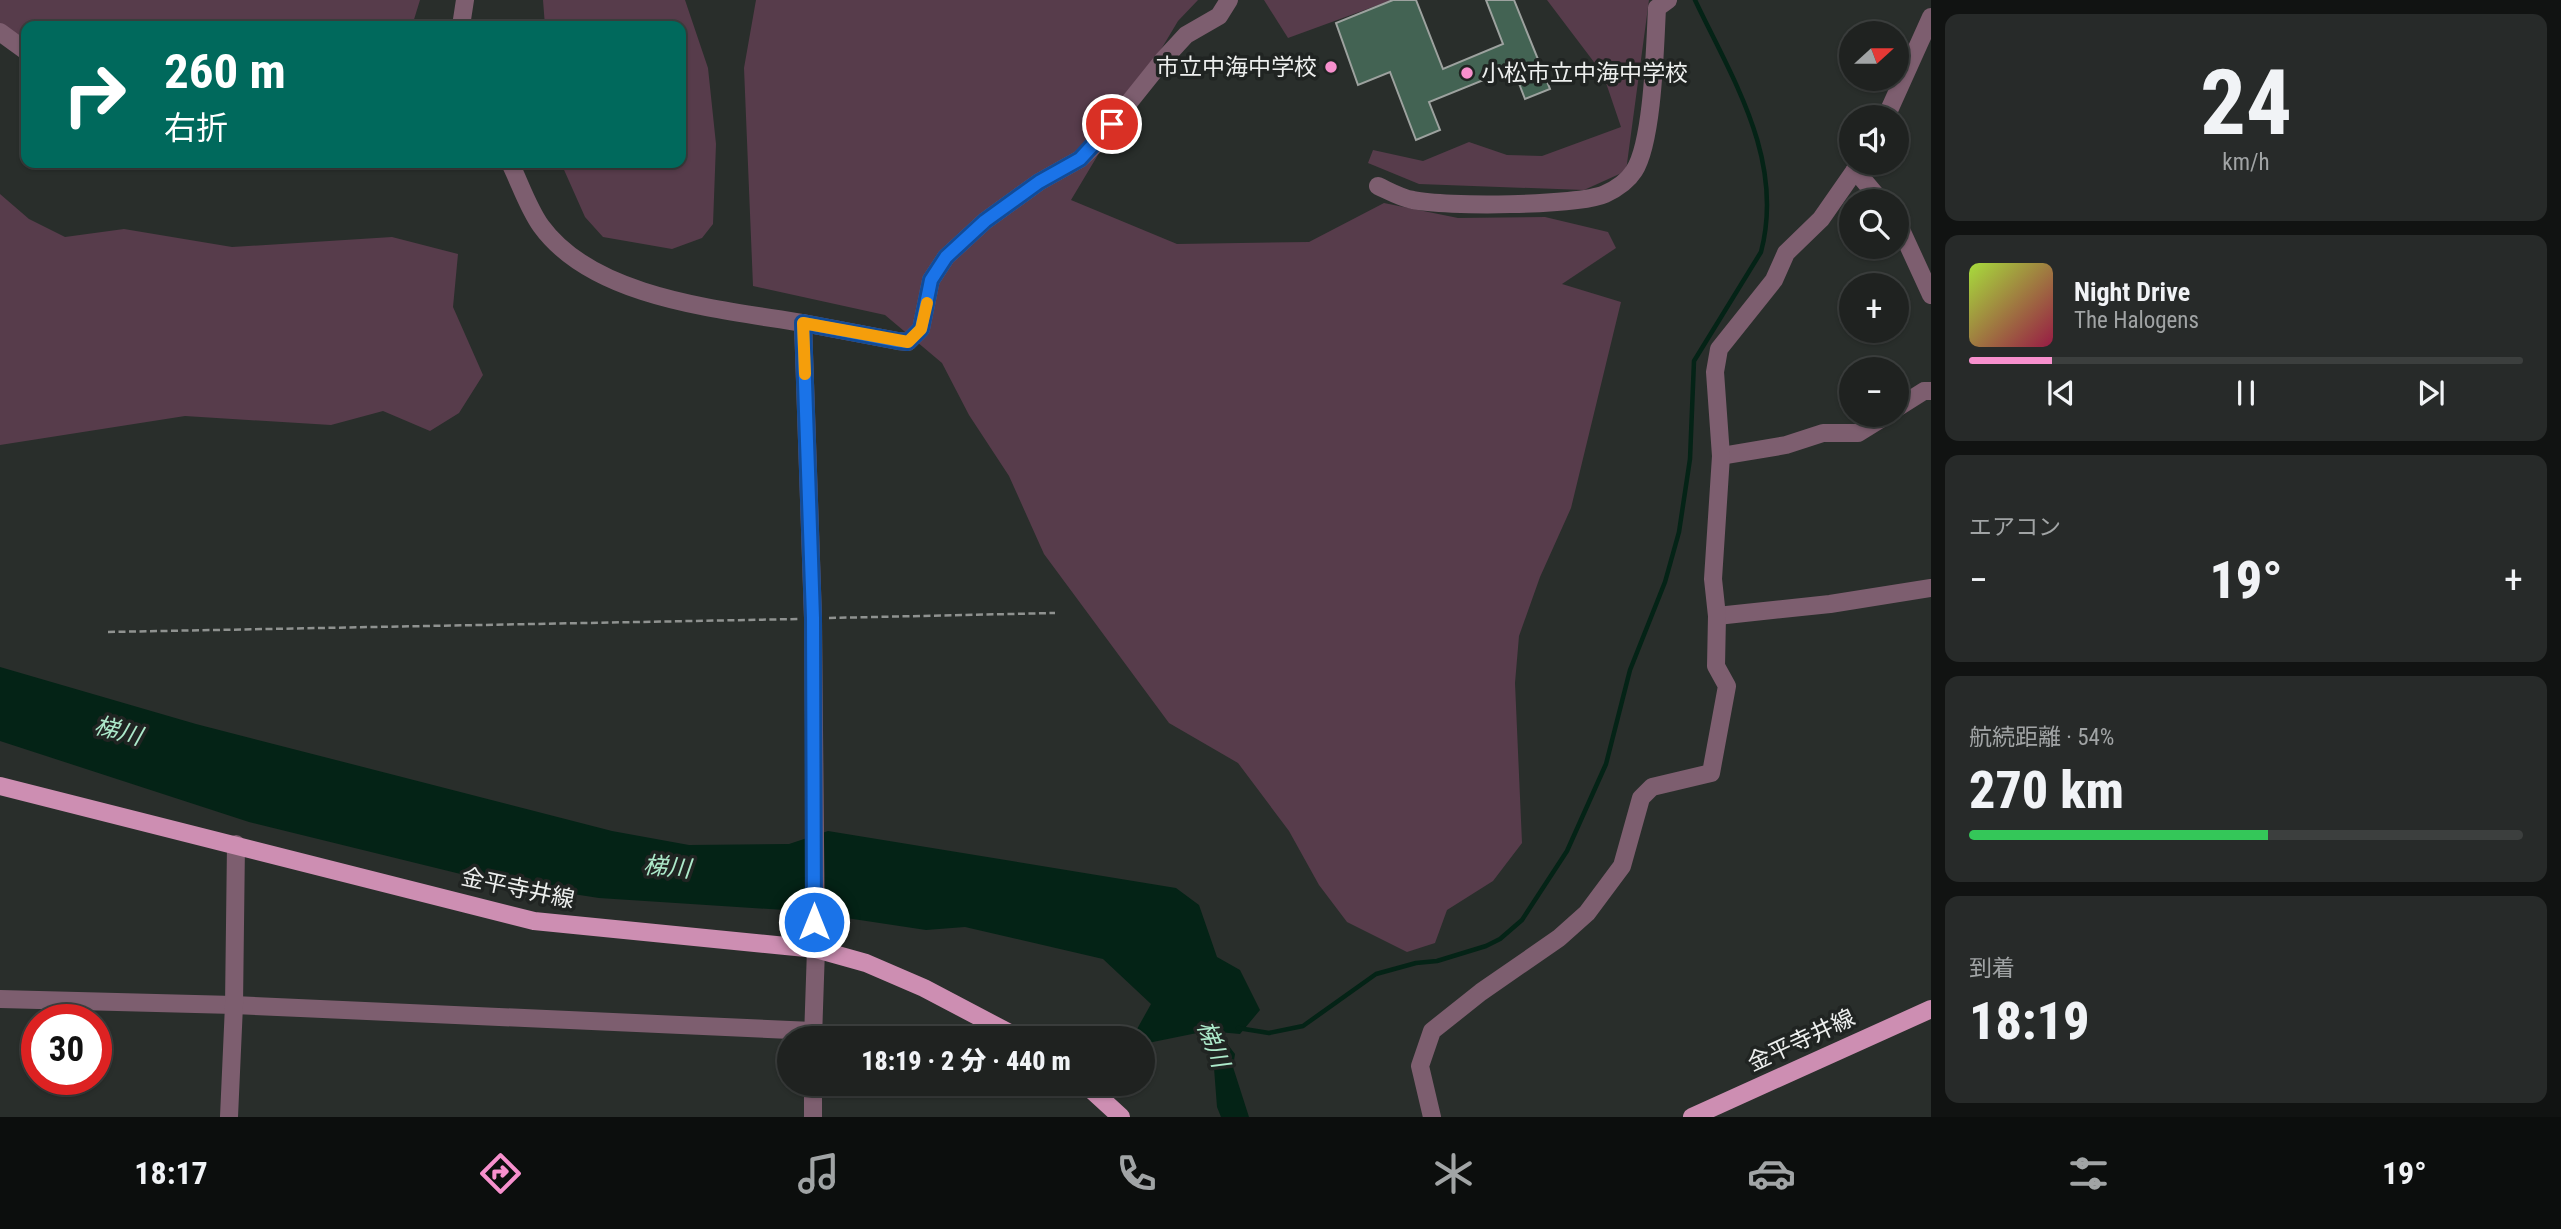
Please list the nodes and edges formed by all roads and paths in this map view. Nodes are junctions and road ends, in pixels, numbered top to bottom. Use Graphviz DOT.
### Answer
graph roads {
  1 [pos="466,0"];
  2 [pos="1229,0"];
  3 [pos="1668,0"];
  4 [pos="1931,17"];
  5 [pos="462,21"];
  6 [pos="0,32"];
  7 [pos="21,47"];
  8 [pos="1891,105"];
  9 [pos="512,168"];
  10 [pos="1851,175"];
  11 [pos="1378,186"];
  12 [pos="1909,246"];
  13 [pos="1931,295"];
  14 [pos="803,323"];
  15 [pos="1931,391"];
  16 [pos="1909,400"];
  17 [pos="1868,427"];
  18 [pos="1721,456"];
  19 [pos="1931,588"];
  20 [pos="1055,613"];
  21 [pos="1717,616"];
  22 [pos="813,618"];
  23 [pos="108,632"];
  24 [pos="0,786"];
  25 [pos="236,844"];
  26 [pos="816,948"];
  27 [pos="0,999"];
  28 [pos="234,1005"];
  29 [pos="1931,1009"];
  30 [pos="813,1026"];
  31 [pos="996,1026"];
  32 [pos="777,1033"];
  33 [pos="813,1096"];
  34 [pos="1098,1096"];
  35 [pos="229,1117"];
  36 [pos="813,1117"];
  37 [pos="1121,1117"];
  38 [pos="1432,1117"];
  39 [pos="1692,1117"];
  1 -- 5 [label="street"];
  2 -- 14 [label="street"];
  3 -- 11 [label="street"];
  4 -- 8 [label="street"];
  6 -- 7 [label="street"];
  9 -- 14 [label="street"];
  10 -- 18 [label="street"];
  12 -- 13 [label="street"];
  14 -- 22 [label="street"];
  15 -- 16 [label="street"];
  17 -- 18 [label="street"];
  18 -- 21 [label="street"];
  19 -- 21 [label="street"];
  20 -- 22 [label="path"];
  21 -- 38 [label="street"];
  22 -- 23 [label="path"];
  22 -- 26 [label="street"];
  24 -- 25 [label="main road, 金平寺井線"];
  25 -- 26 [label="main road, 金平寺井線"];
  25 -- 28 [label="street"];
  26 -- 30 [label="street"];
  26 -- 31 [label="main road, 金平寺井線"];
  27 -- 28 [label="street"];
  28 -- 32 [label="street"];
  28 -- 35 [label="street"];
  29 -- 39 [label="main road, 金平寺井線"];
  33 -- 36 [label="street"];
  34 -- 37 [label="main road"];
}
